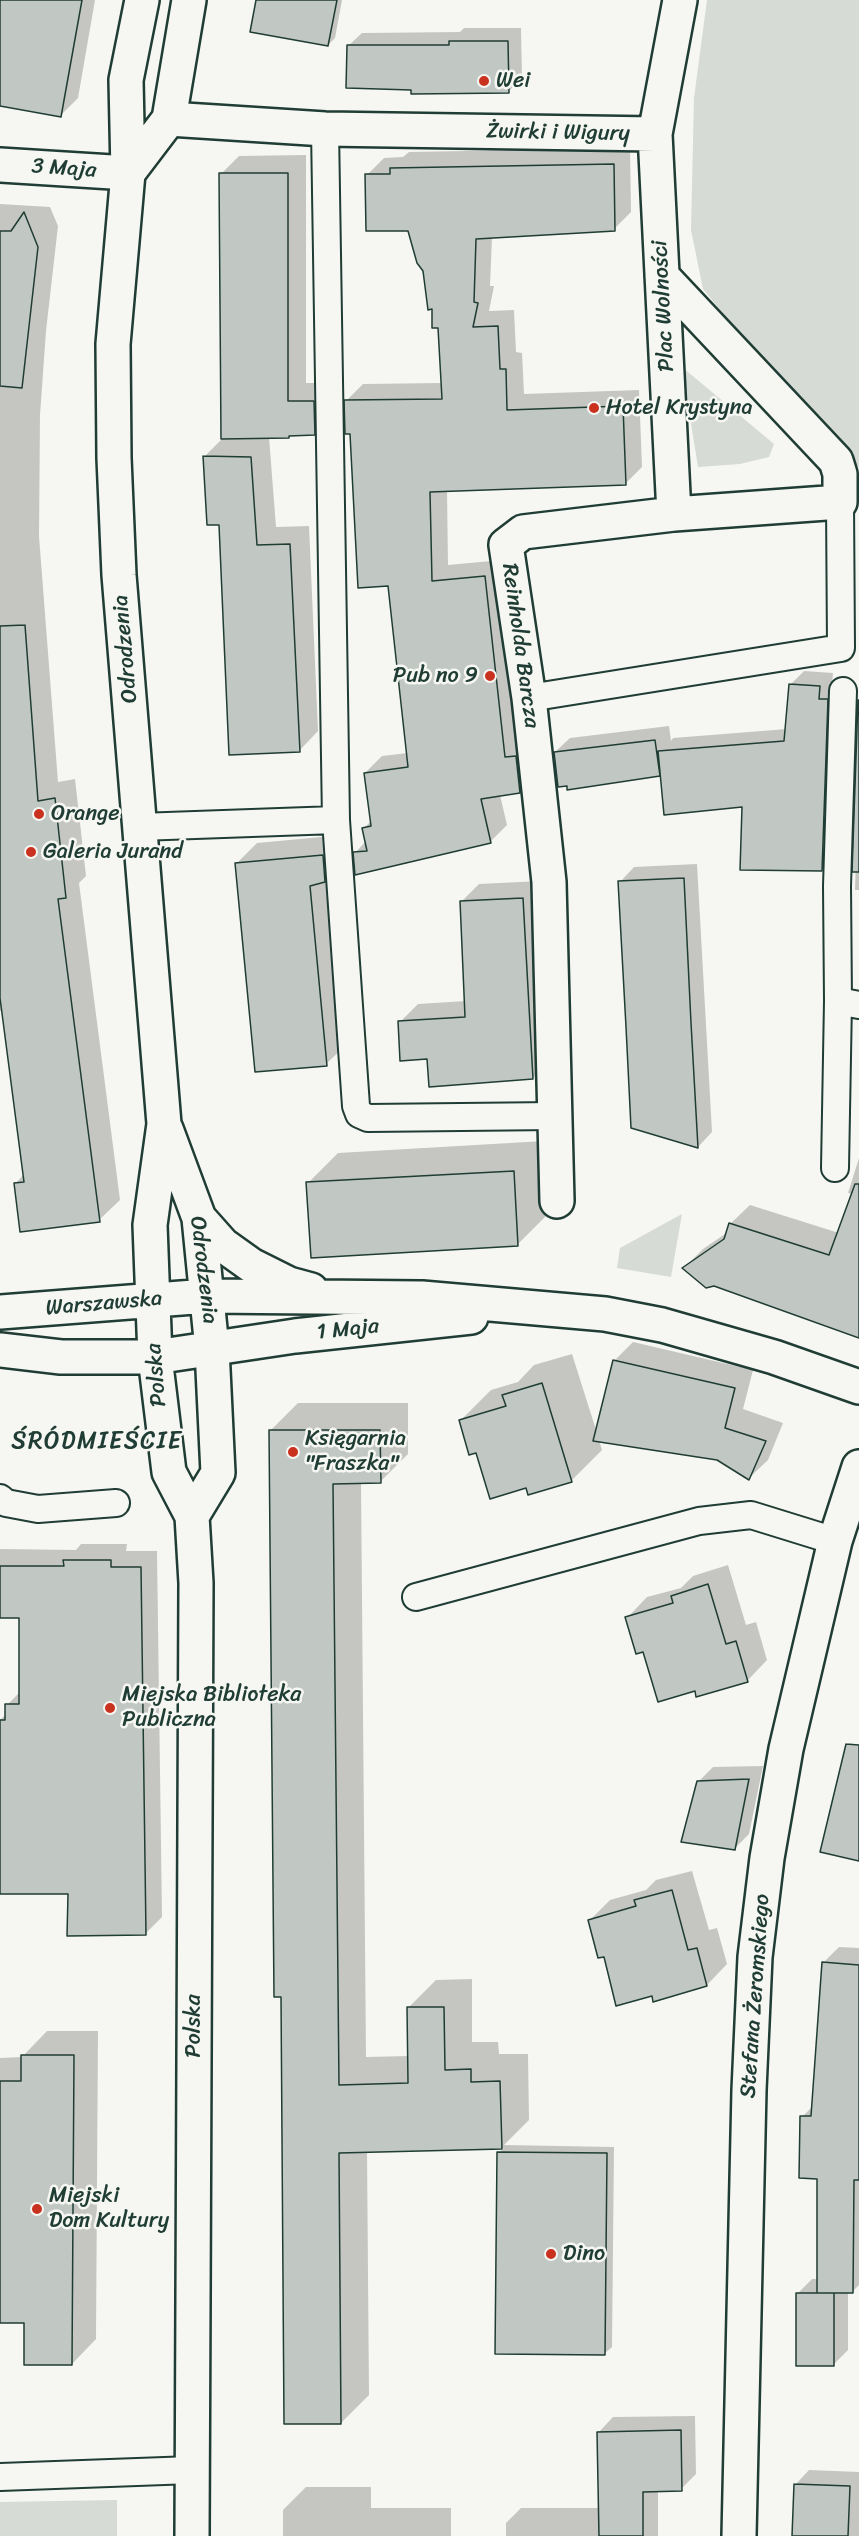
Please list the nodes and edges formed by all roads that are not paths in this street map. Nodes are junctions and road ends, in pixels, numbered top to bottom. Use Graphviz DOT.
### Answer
graph roads {
  1 [pos="142,0"];
  2 [pos="189,0"];
  3 [pos="680,0"];
  4 [pos="126,80"];
  5 [pos="169,119"];
  6 [pos="325,129"];
  7 [pos="655,134"];
  8 [pos="0,165"];
  9 [pos="128,173"];
  10 [pos="662,276"];
  11 [pos="840,502"];
  12 [pos="674,514"];
  13 [pos="843,692"];
  14 [pos="528,698"];
  15 [pos="336,820"];
  16 [pos="139,827"];
  17 [pos="848,1003"];
  18 [pos="554,1116"];
  19 [pos="164,1124"];
  20 [pos="835,1168"];
  21 [pos="557,1201"];
  22 [pos="199,1218"];
  23 [pos="207,1296"];
  24 [pos="151,1299"];
  25 [pos="344,1299"];
  26 [pos="541,1310"];
  27 [pos="0,1312"];
  28 [pos="212,1349"];
  29 [pos="0,1350"];
  30 [pos="155,1357"];
  31 [pos="859,1387"];
  32 [pos="859,1467"];
  33 [pos="0,1497"];
  34 [pos="116,1503"];
  35 [pos="192,1516"];
  36 [pos="835,1541"];
  37 [pos="416,1598"];
  38 [pos="192,2470"];
  39 [pos="0,2477"];
  40 [pos="192,2536"];
  41 [pos="739,2536"];
  1 -- 4 [label="main road, Odrodzenia"];
  2 -- 5 [label="main road"];
  3 -- 7 [label="main road, Żwirki i Wigury"];
  4 -- 5 [label="main road"];
  4 -- 9 [label="main road, Odrodzenia"];
  5 -- 6 [label="main road, Żwirki i Wigury"];
  5 -- 9 [label="main road"];
  6 -- 7 [label="main road, Żwirki i Wigury"];
  6 -- 15 [label="lane"];
  7 -- 10 [label="main road, Plac Wolności"];
  8 -- 9 [label="main road, 3 Maja"];
  9 -- 16 [label="main road, Odrodzenia"];
  10 -- 11 [label="main road"];
  10 -- 12 [label="main road, Plac Wolności"];
  11 -- 12 [label="main road, Reinholda Barcza"];
  11 -- 14 [label="lane"];
  12 -- 14 [label="main road, Reinholda Barcza"];
  13 -- 17 [label="lane"];
  14 -- 18 [label="main road, Reinholda Barcza"];
  15 -- 16 [label="lane"];
  15 -- 18 [label="lane"];
  16 -- 19 [label="main road, Odrodzenia"];
  17 -- 20 [label="lane"];
  18 -- 21 [label="main road, Reinholda Barcza"];
  19 -- 22 [label="main road, Odrodzenia"];
  19 -- 24 [label="main road, Odrodzenia"];
  22 -- 23 [label="main road, Odrodzenia"];
  22 -- 25 [label="main road, 1 Maja"];
  23 -- 24 [label="main road, Warszawska"];
  23 -- 25 [label="main road, 1 Maja"];
  23 -- 28 [label="main road, Odrodzenia"];
  24 -- 27 [label="main road, Warszawska"];
  24 -- 30 [label="main road, Polska"];
  25 -- 26 [label="main road, 1 Maja"];
  26 -- 28 [label="main road, 1 Maja"];
  26 -- 31 [label="main road, 1 Maja"];
  28 -- 30 [label="main road, 1 Maja"];
  28 -- 35 [label="main road"];
  29 -- 30 [label="main road, Warszawska"];
  30 -- 35 [label="main road, Polska"];
  32 -- 36 [label="main road, Stefana Żeromskiego"];
  33 -- 34 [label="lane"];
  35 -- 38 [label="main road, Polska"];
  36 -- 37 [label="lane"];
  36 -- 41 [label="main road, Stefana Żeromskiego"];
  38 -- 39 [label="lane"];
  38 -- 40 [label="main road, Polska"];
}
